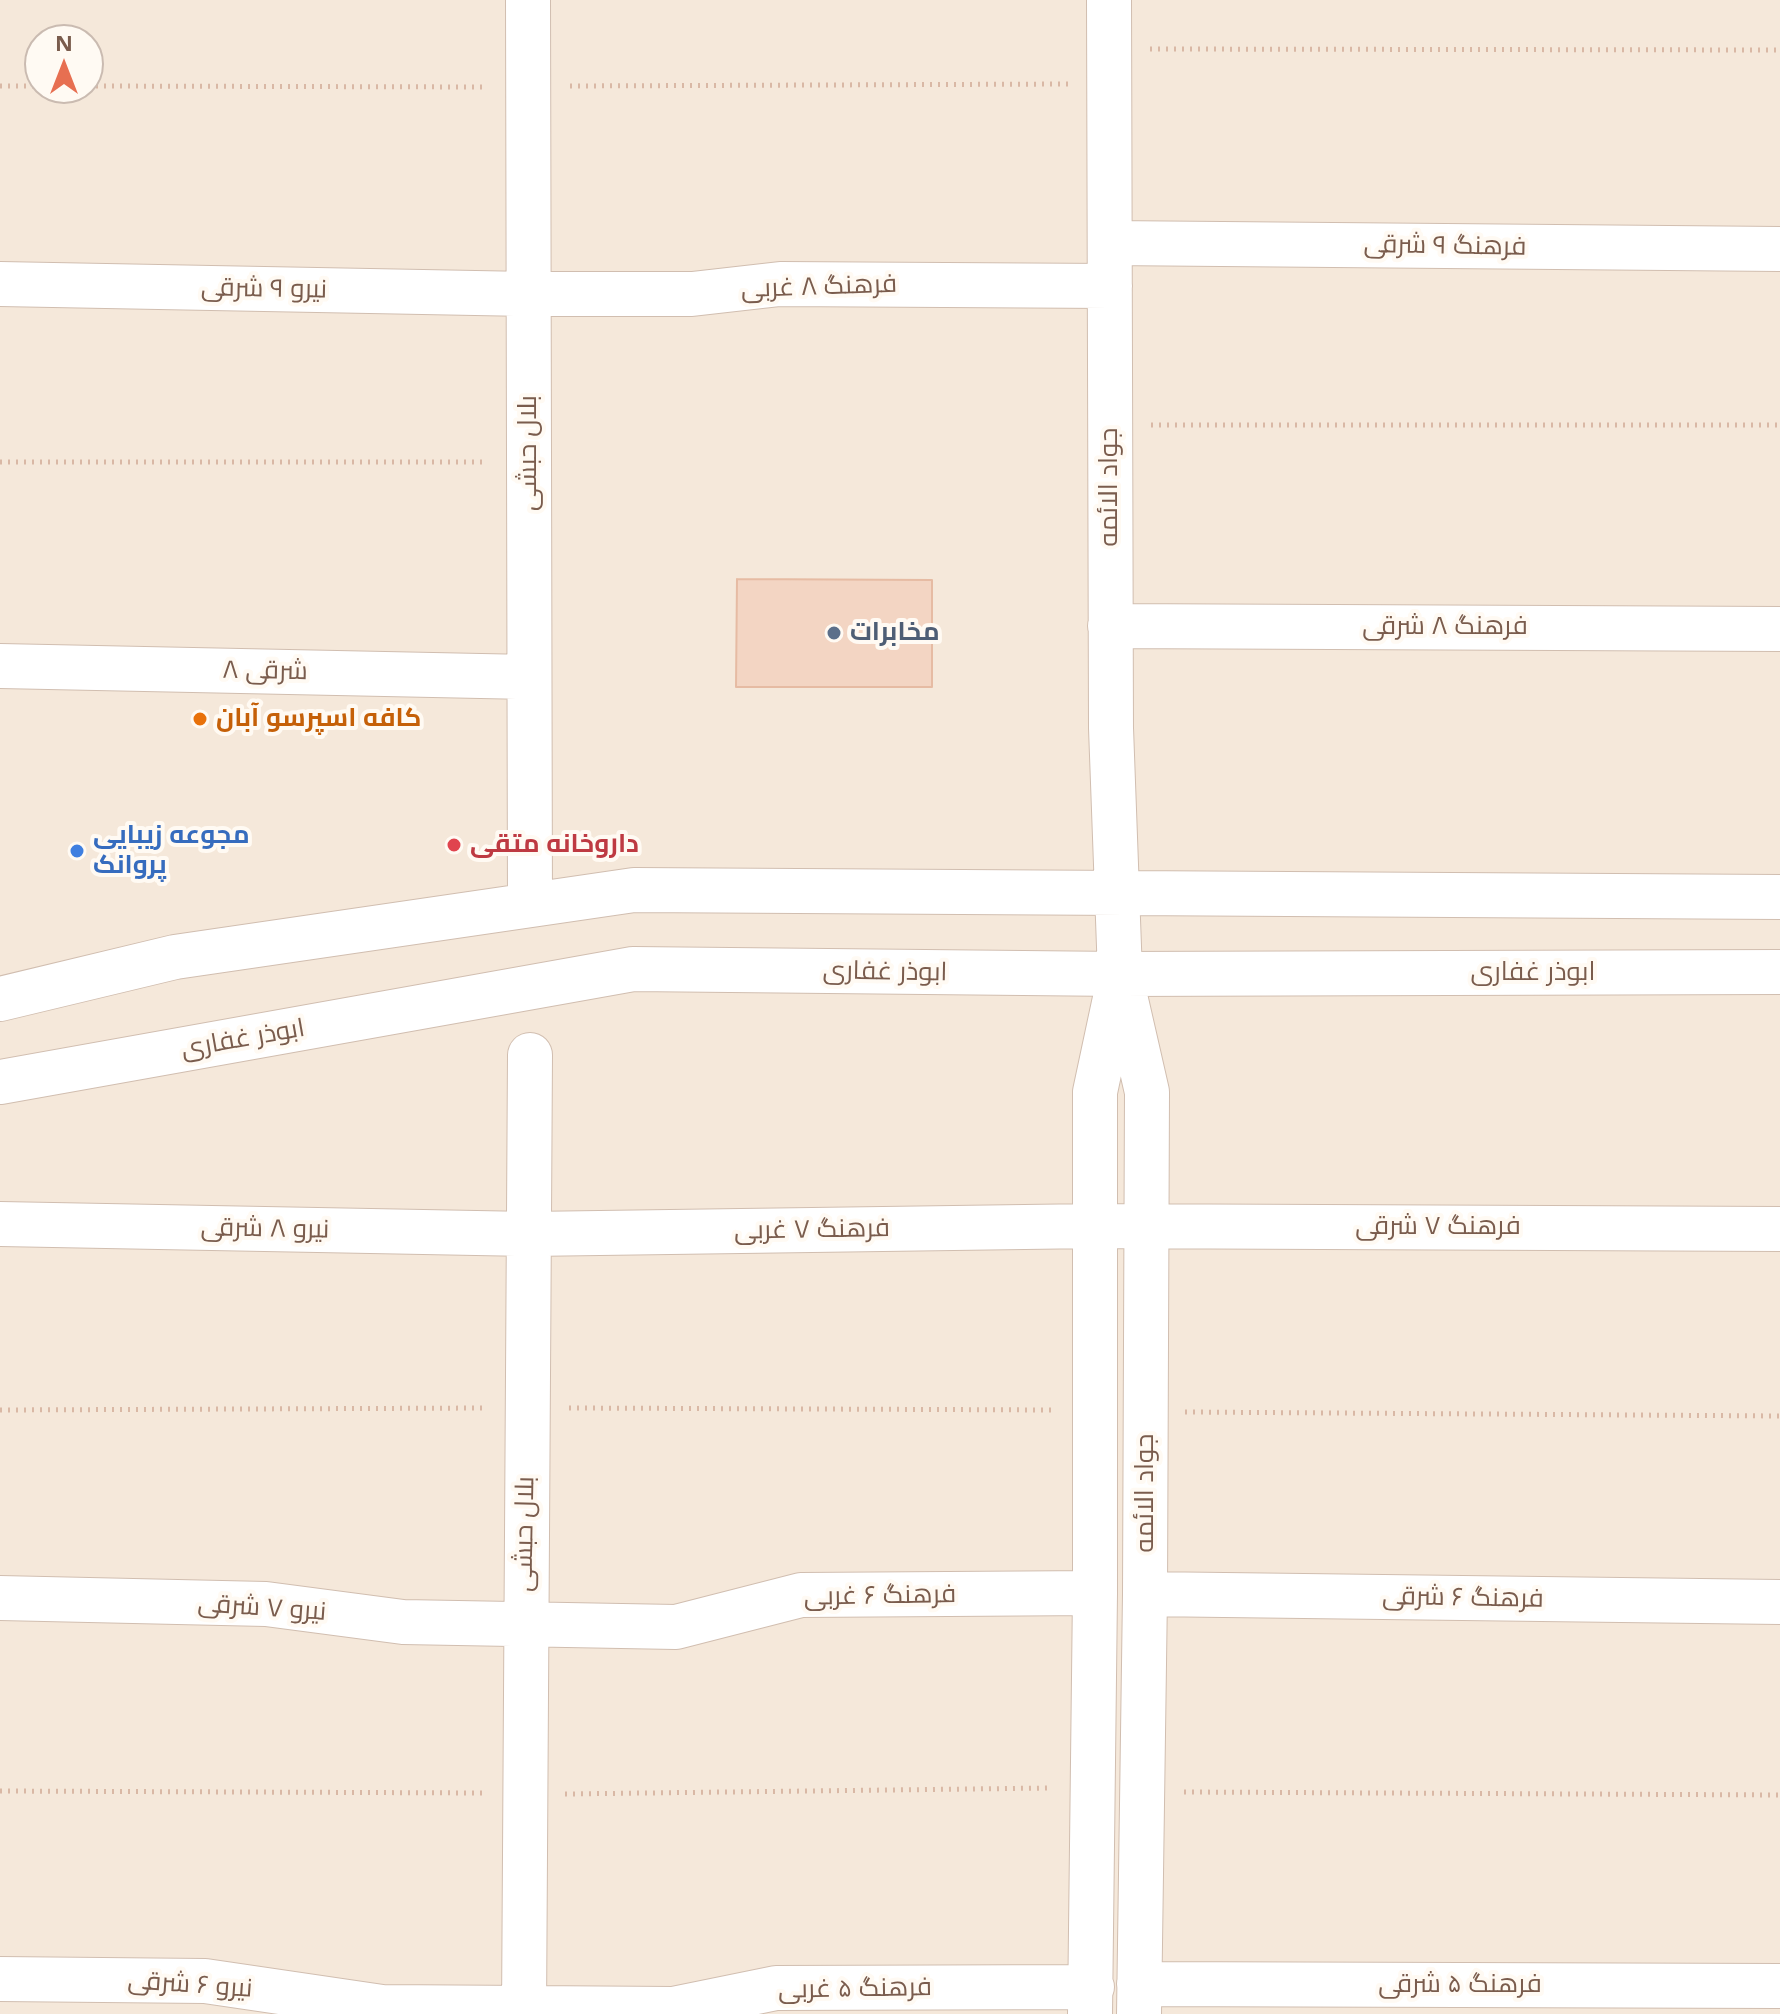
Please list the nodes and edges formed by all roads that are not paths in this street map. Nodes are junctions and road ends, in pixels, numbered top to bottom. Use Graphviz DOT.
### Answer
graph roads {
  1 [pos="528,0"];
  2 [pos="1109,0"];
  3 [pos="1780,249"];
  4 [pos="1110,264"];
  5 [pos="0,284"];
  6 [pos="528,294"];
  7 [pos="1110,626"];
  8 [pos="1780,629"];
  9 [pos="0,666"];
  10 [pos="529,677"];
  11 [pos="1117,891"];
  12 [pos="1780,897"];
  13 [pos="530,905"];
  14 [pos="1780,972"];
  15 [pos="1120,974"];
  16 [pos="0,999"];
  17 [pos="530,1055"];
  18 [pos="0,1082"];
  19 [pos="0,1224"];
  20 [pos="1095,1226"];
  21 [pos="1147,1226"];
  22 [pos="1780,1229"];
  23 [pos="529,1234"];
  24 [pos="1095,1593"];
  25 [pos="1145,1594"];
  26 [pos="0,1598"];
  27 [pos="1780,1602"];
  28 [pos="524,1622"];
  29 [pos="0,1979"];
  30 [pos="1780,1986"];
  31 [pos="1139,1999"];
  32 [pos="1091,2000"];
  33 [pos="524,2010"];
  1 -- 6 [label="street, بلال حبشی"];
  2 -- 4 [label="street, جواد الائمه"];
  3 -- 4 [label="street, فرهنگ ۹ شرقی"];
  4 -- 6 [label="street, فرهنگ ۸ غربی"];
  4 -- 7 [label="street, جواد الائمه"];
  5 -- 6 [label="street, نیرو ۹ شرقی"];
  6 -- 10 [label="street, بلال حبشی"];
  7 -- 8 [label="street, فرهنگ ۸ شرقی"];
  7 -- 11 [label="street, جواد الائمه"];
  9 -- 10 [label="street, ۸ شرقی"];
  10 -- 13 [label="street, بلال حبشی"];
  11 -- 12 [label="street"];
  11 -- 13 [label="street"];
  11 -- 15 [label="street, جواد الائمه"];
  13 -- 16 [label="street"];
  14 -- 15 [label="street, ابوذر غفاری"];
  15 -- 18 [label="street, ابوذر غفاری"];
  15 -- 20 [label="street, جواد الائمه"];
  15 -- 21 [label="street, جواد الائمه"];
  17 -- 23 [label="street, بلال حبشی"];
  19 -- 23 [label="street, نیرو ۸ شرقی"];
  20 -- 21 [label="street, فرهنگ ۷ شرقی"];
  20 -- 23 [label="street, فرهنگ ۷ غربی"];
  20 -- 24 [label="street, جواد الائمه"];
  21 -- 22 [label="street, فرهنگ ۷ شرقی"];
  21 -- 25 [label="street, جواد الائمه"];
  23 -- 28 [label="street, بلال حبشی"];
  24 -- 28 [label="street, فرهنگ ۶ غربی"];
  24 -- 32 [label="street, جواد الائمه"];
  25 -- 27 [label="street, فرهنگ ۶ شرقی"];
  25 -- 31 [label="street, جواد الائمه"];
  26 -- 28 [label="street, نیرو ۷ شرقی"];
  28 -- 33 [label="street, بلال حبشی"];
  29 -- 33 [label="street, نیرو ۶ شرقی"];
  30 -- 31 [label="street, فرهنگ ۵ شرقی"];
  32 -- 33 [label="street, فرهنگ ۵ غربی"];
}
